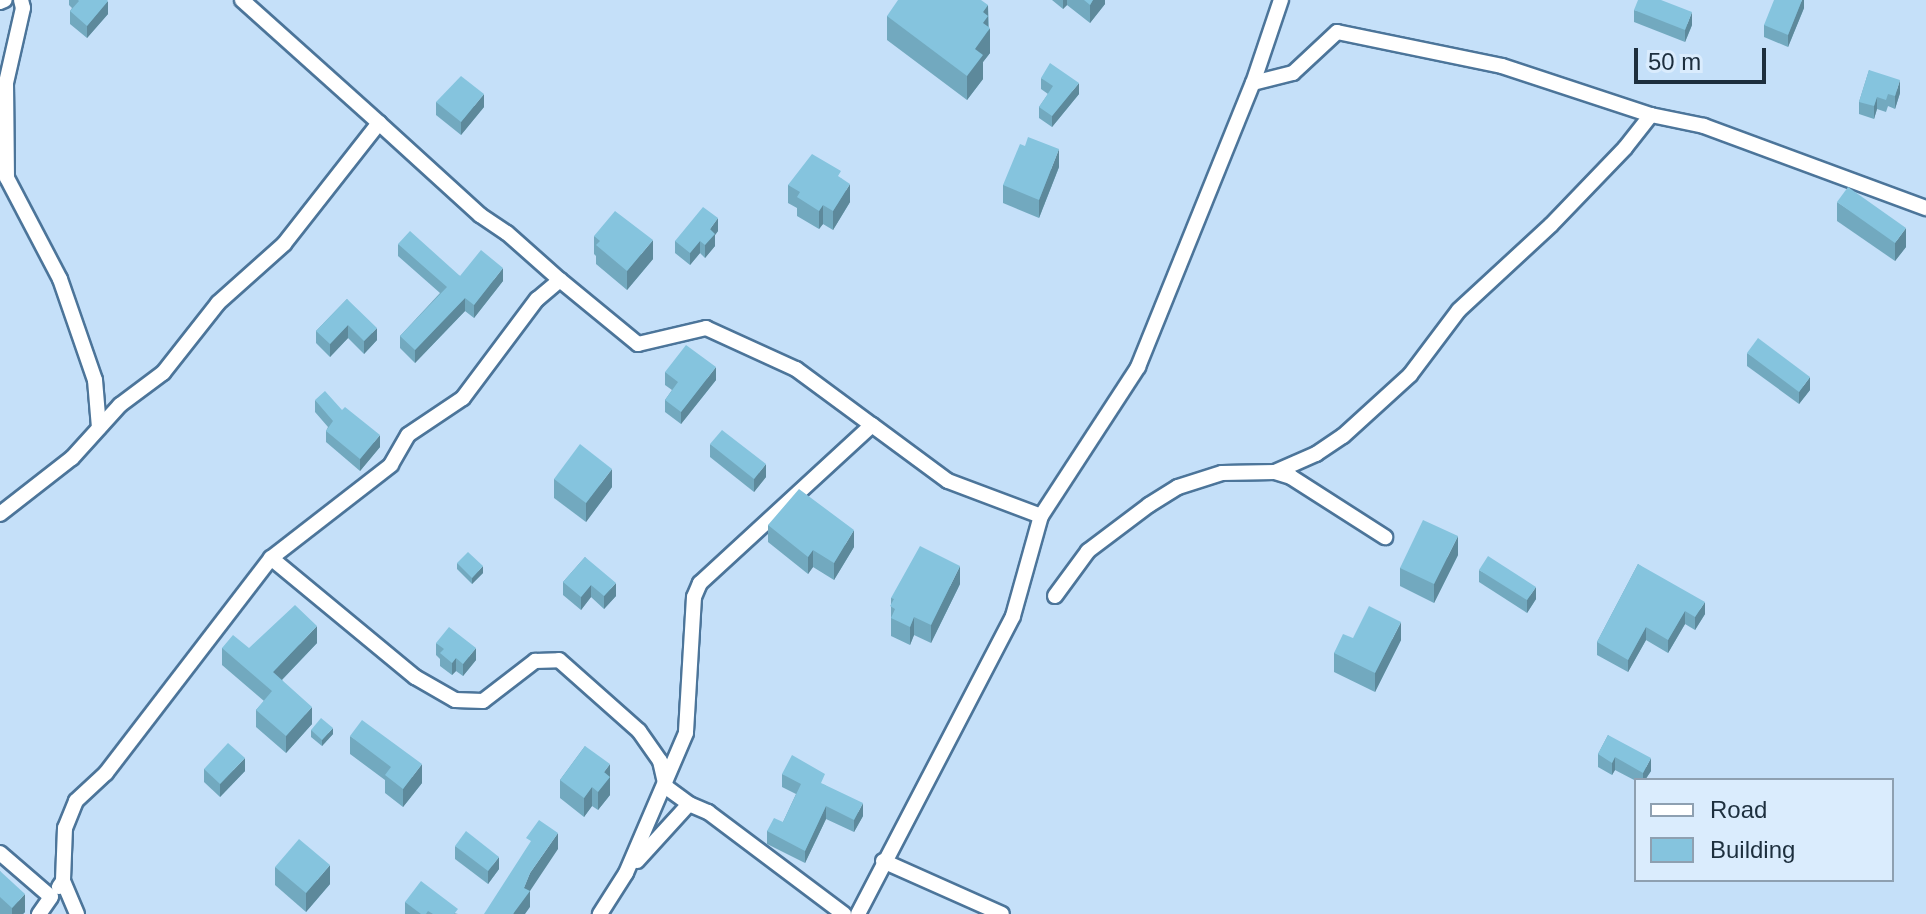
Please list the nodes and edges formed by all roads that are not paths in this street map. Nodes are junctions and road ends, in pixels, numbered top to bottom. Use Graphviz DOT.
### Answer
graph roads {
  1 [pos="21,0"];
  2 [pos="242,0"];
  3 [pos="1281,0"];
  4 [pos="1253,83"];
  5 [pos="1651,115"];
  6 [pos="379,123"];
  7 [pos="1926,208"];
  8 [pos="560,280"];
  9 [pos="872,425"];
  10 [pos="99,428"];
  11 [pos="1275,472"];
  12 [pos="1,510"];
  13 [pos="1041,516"];
  14 [pos="1385,537"];
  15 [pos="271,558"];
  16 [pos="1055,596"];
  17 [pos="666,787"];
  18 [pos="689,804"];
  19 [pos="0,853"];
  20 [pos="883,861"];
  21 [pos="626,873"];
  22 [pos="63,881"];
  23 [pos="51,897"];
  24 [pos="39,914"];
  25 [pos="77,914"];
  26 [pos="600,914"];
  27 [pos="844,914"];
  28 [pos="858,914"];
  29 [pos="1002,914"];
  1 -- 10 [label="street"];
  2 -- 6 [label="street"];
  3 -- 4 [label="street"];
  4 -- 5 [label="street"];
  4 -- 13 [label="street"];
  5 -- 7 [label="street"];
  5 -- 11 [label="street"];
  6 -- 8 [label="street"];
  6 -- 10 [label="street"];
  8 -- 9 [label="street"];
  8 -- 15 [label="street"];
  9 -- 13 [label="street"];
  9 -- 17 [label="street"];
  10 -- 12 [label="street"];
  11 -- 14 [label="street"];
  11 -- 16 [label="street"];
  13 -- 20 [label="street"];
  15 -- 17 [label="street"];
  15 -- 22 [label="street"];
  17 -- 18 [label="street"];
  17 -- 21 [label="street"];
  18 -- 21 [label="street"];
  18 -- 27 [label="street"];
  19 -- 23 [label="street"];
  20 -- 28 [label="street"];
  20 -- 29 [label="street"];
  21 -- 26 [label="street"];
  22 -- 23 [label="street"];
  22 -- 25 [label="street"];
  23 -- 24 [label="street"];
}
